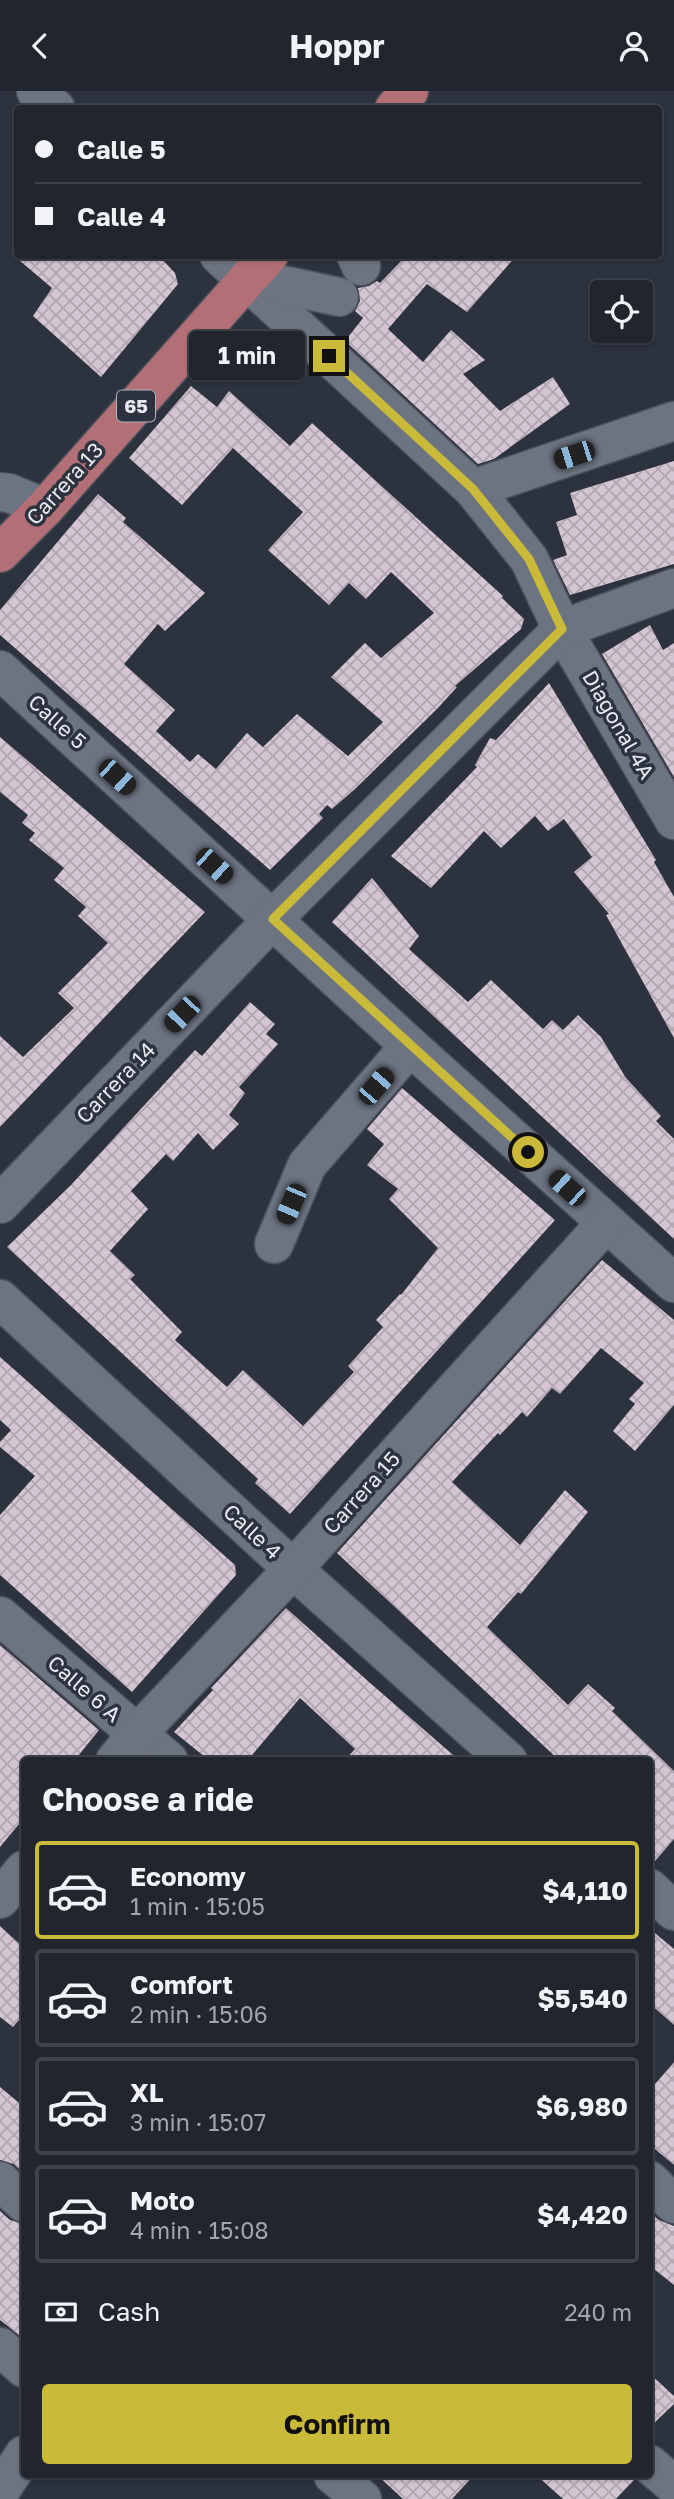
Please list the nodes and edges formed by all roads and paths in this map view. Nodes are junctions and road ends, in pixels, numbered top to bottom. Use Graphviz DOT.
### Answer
graph roads {
  1 [pos="36,91"];
  2 [pos="409,91"];
  3 [pos="52,105"];
  4 [pos="397,105"];
  5 [pos="245,264"];
  6 [pos="339,297"];
  7 [pos="674,421"];
  8 [pos="473,489"];
  9 [pos="0,492"];
  10 [pos="45,508"];
  11 [pos="0,553"];
  12 [pos="674,588"];
  13 [pos="562,629"];
  14 [pos="0,670"];
  15 [pos="674,820"];
  16 [pos="273,919"];
  17 [pos="410,1046"];
  18 [pos="0,1204"];
  19 [pos="606,1223"];
  20 [pos="274,1244"];
  21 [pos="674,1283"];
  22 [pos="0,1299"];
  23 [pos="293,1569"];
  24 [pos="0,1616"];
  25 [pos="126,1747"];
  26 [pos="157,1757"];
  27 [pos="504,1757"];
  28 [pos="0,2181"];
  29 [pos="653,2185"];
  30 [pos="21,2200"];
  31 [pos="674,2204"];
  32 [pos="0,2347"];
  33 [pos="21,2365"];
  34 [pos="21,2460"];
  35 [pos="653,2468"];
  36 [pos="337,2478"];
  37 [pos="674,2486"];
  38 [pos="0,2491"];
  39 [pos="362,2499"];
  40 [pos="664,2499"];
  1 -- 3 [label="street"];
  2 -- 4 [label="main road"];
  5 -- 6 [label="street"];
  5 -- 8 [label="street"];
  5 -- 10 [label="main road, Carrera 13 / 65"];
  7 -- 8 [label="street"];
  8 -- 13 [label="street"];
  9 -- 10 [label="street"];
  10 -- 11 [label="main road, Carrera 13 / 65"];
  12 -- 13 [label="street, Carrera 14"];
  13 -- 15 [label="street, Diagonal 4A"];
  13 -- 16 [label="street, Carrera 14"];
  14 -- 16 [label="street, Calle 5"];
  16 -- 17 [label="street, Calle 5"];
  16 -- 18 [label="street, Carrera 14"];
  17 -- 19 [label="street, Calle 5"];
  17 -- 20 [label="street"];
  19 -- 21 [label="street, Calle 5"];
  19 -- 23 [label="street, Carrera 15"];
  22 -- 23 [label="street, Calle 4"];
  23 -- 25 [label="street, Carrera 15"];
  23 -- 27 [label="street, Calle 4"];
  24 -- 25 [label="street, Calle 6 A"];
  25 -- 26 [label="street, Calle 6 A"];
  28 -- 30 [label="street"];
  29 -- 31 [label="street"];
  32 -- 33 [label="street"];
  34 -- 38 [label="street"];
  35 -- 37 [label="street"];
  36 -- 39 [label="street"];
  37 -- 40 [label="street"];
}
